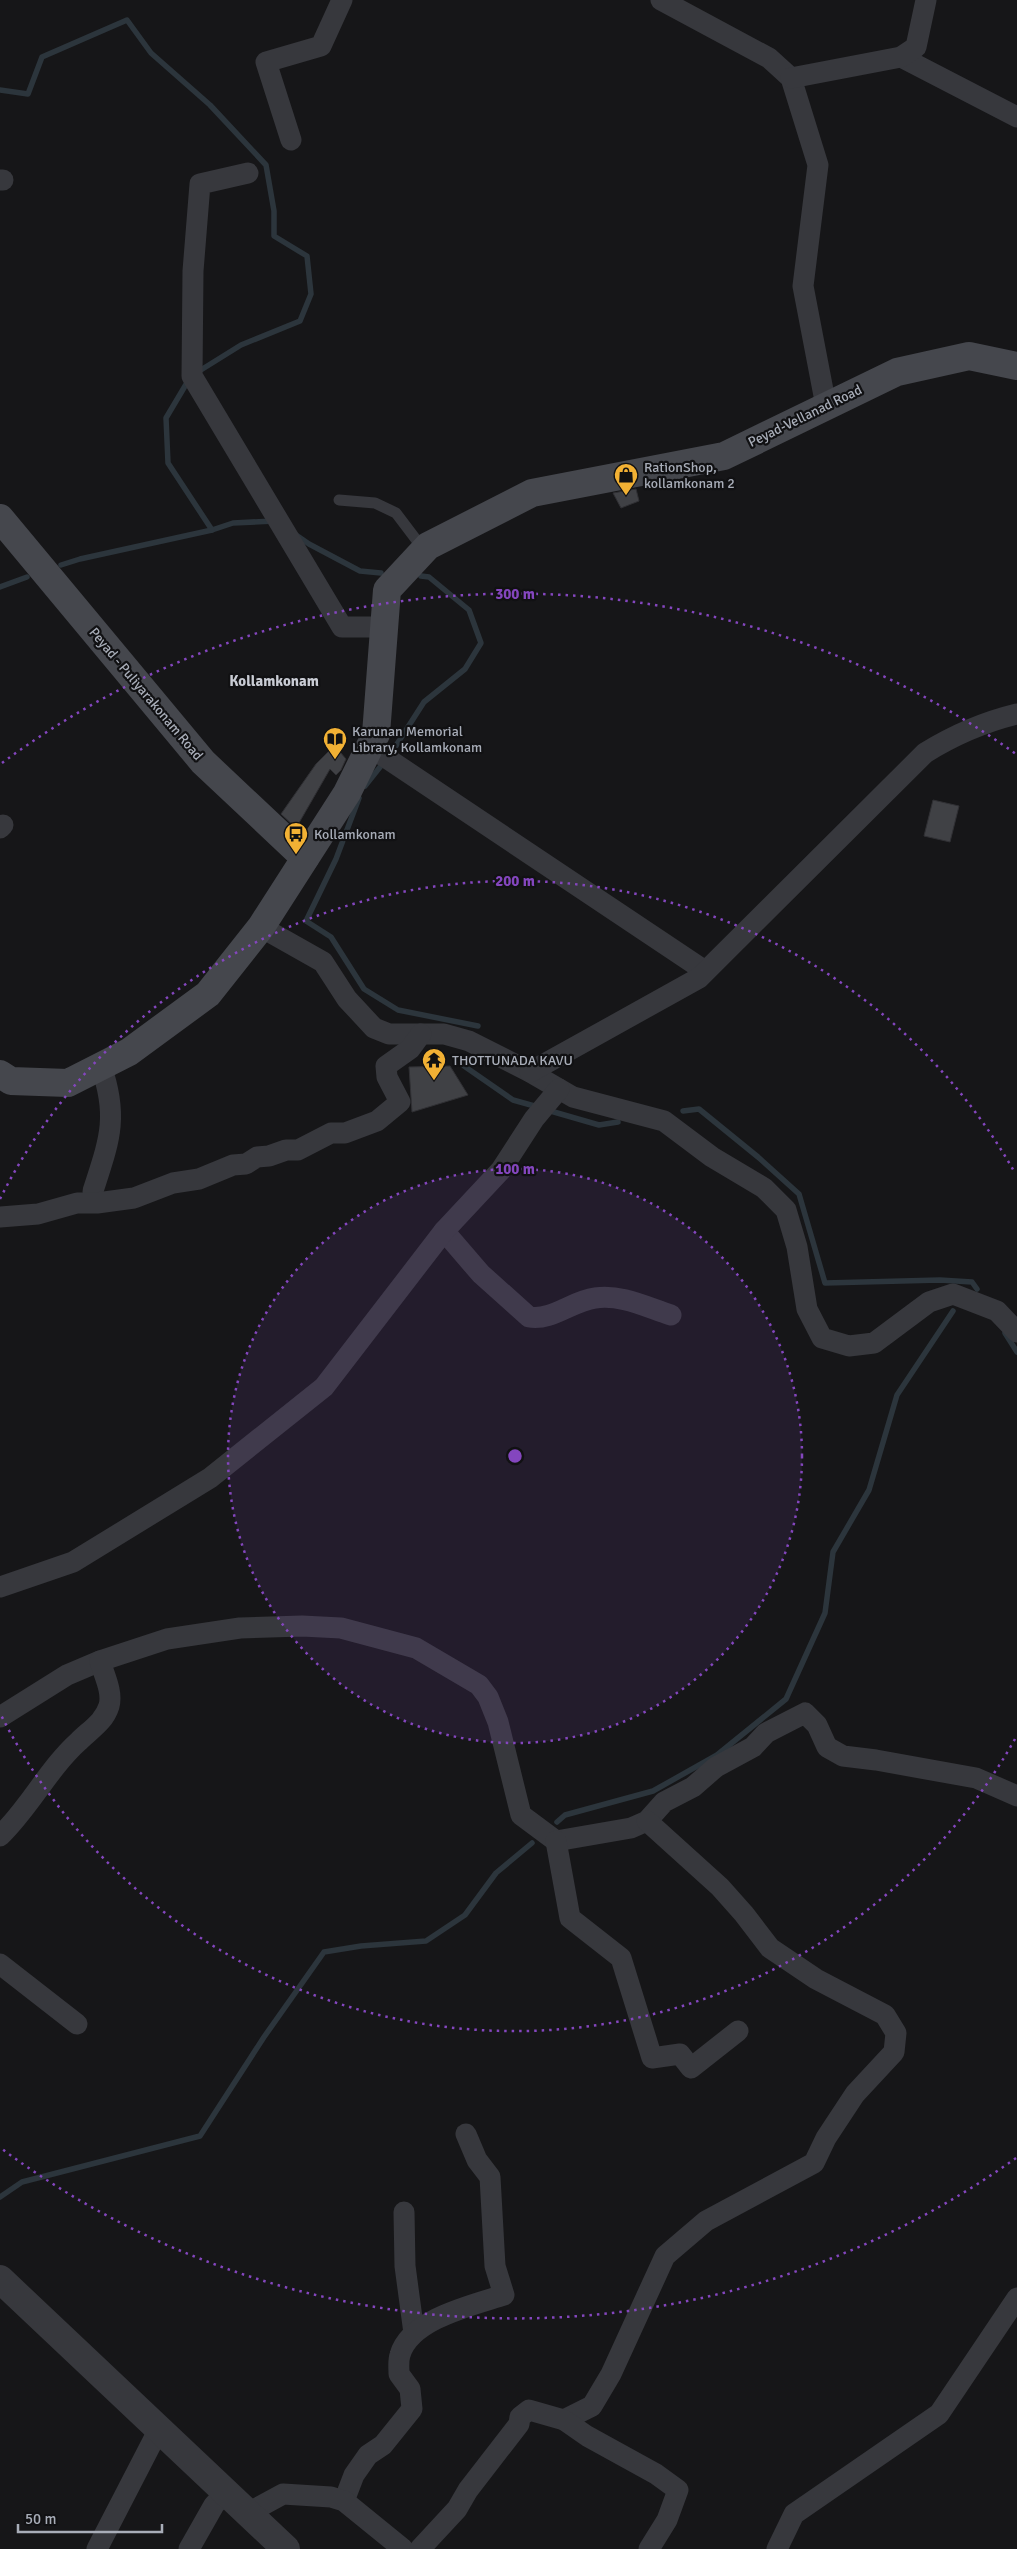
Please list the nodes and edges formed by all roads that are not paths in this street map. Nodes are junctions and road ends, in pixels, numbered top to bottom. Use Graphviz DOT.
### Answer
graph roads {
  1 [pos="342,0"];
  2 [pos="661,0"];
  3 [pos="926,0"];
  4 [pos="901,56"];
  5 [pos="791,78"];
  6 [pos="1017,117"];
  7 [pos="291,140"];
  8 [pos="248,173"];
  9 [pos="1017,366"];
  10 [pos="826,406"];
  11 [pos="339,500"];
  12 [pos="0,518"];
  13 [pos="424,550"];
  14 [pos="383,627"];
  15 [pos="1017,714"];
  16 [pos="373,749"];
  17 [pos="305,858"];
  18 [pos="261,927"];
  19 [pos="706,971"];
  20 [pos="421,1034"];
  21 [pos="101,1066"];
  22 [pos="530,1072"];
  23 [pos="0,1074"];
  24 [pos="555,1094"];
  25 [pos="93,1191"];
  26 [pos="0,1217"];
  27 [pos="444,1232"];
  28 [pos="671,1315"];
  29 [pos="1017,1332"];
  30 [pos="0,1587"];
  31 [pos="100,1662"];
  32 [pos="0,1717"];
  33 [pos="1017,1796"];
  34 [pos="647,1821"];
  35 [pos="0,1836"];
  36 [pos="556,1841"];
  37 [pos="0,1964"];
  38 [pos="77,2024"];
  39 [pos="738,2031"];
  40 [pos="466,2134"];
  41 [pos="404,2212"];
  42 [pos="0,2279"];
  43 [pos="1017,2298"];
  44 [pos="414,2333"];
  45 [pos="564,2420"];
  46 [pos="159,2429"];
  47 [pos="226,2492"];
  48 [pos="344,2502"];
  49 [pos="248,2513"];
  50 [pos="97,2549"];
  51 [pos="189,2549"];
  52 [pos="286,2549"];
  53 [pos="403,2549"];
  54 [pos="420,2549"];
  55 [pos="649,2549"];
  56 [pos="777,2549"];
  1 -- 7 [label="street"];
  2 -- 5 [label="street"];
  3 -- 4 [label="street"];
  4 -- 5 [label="street"];
  4 -- 6 [label="street"];
  5 -- 10 [label="street"];
  8 -- 14 [label="street"];
  9 -- 10 [label="main road, Peyad-Vellanad Road"];
  10 -- 13 [label="main road, Peyad-Vellanad Road"];
  11 -- 13 [label="lane"];
  12 -- 17 [label="main road, Peyad - Puliyarakonam Road"];
  13 -- 14 [label="main road, Peyad-Vellanad Road"];
  14 -- 16 [label="main road, Peyad-Vellanad Road"];
  15 -- 19 [label="street"];
  16 -- 17 [label="main road, Peyad-Vellanad Road"];
  16 -- 19 [label="street"];
  17 -- 18 [label="main road, Peyad-Vellanad Road"];
  18 -- 20 [label="street"];
  18 -- 21 [label="main road, Peyad-Vellanad Road"];
  19 -- 22 [label="street"];
  20 -- 22 [label="street"];
  20 -- 26 [label="street"];
  21 -- 23 [label="main road, Peyad-Vellanad Road"];
  21 -- 25 [label="street"];
  22 -- 24 [label="street"];
  24 -- 27 [label="street"];
  24 -- 29 [label="street"];
  27 -- 28 [label="street"];
  27 -- 30 [label="street"];
  31 -- 32 [label="street"];
  31 -- 35 [label="street"];
  31 -- 36 [label="street"];
  33 -- 34 [label="street"];
  34 -- 36 [label="street"];
  34 -- 45 [label="street"];
  36 -- 39 [label="street"];
  37 -- 38 [label="street"];
  40 -- 44 [label="street"];
  41 -- 44 [label="street"];
  42 -- 46 [label="street"];
  43 -- 56 [label="street"];
  44 -- 48 [label="street"];
  45 -- 54 [label="street"];
  45 -- 55 [label="street"];
  46 -- 47 [label="street"];
  46 -- 50 [label="street"];
  47 -- 49 [label="street"];
  47 -- 51 [label="street"];
  48 -- 49 [label="street"];
  48 -- 53 [label="street"];
  49 -- 52 [label="street"];
}
